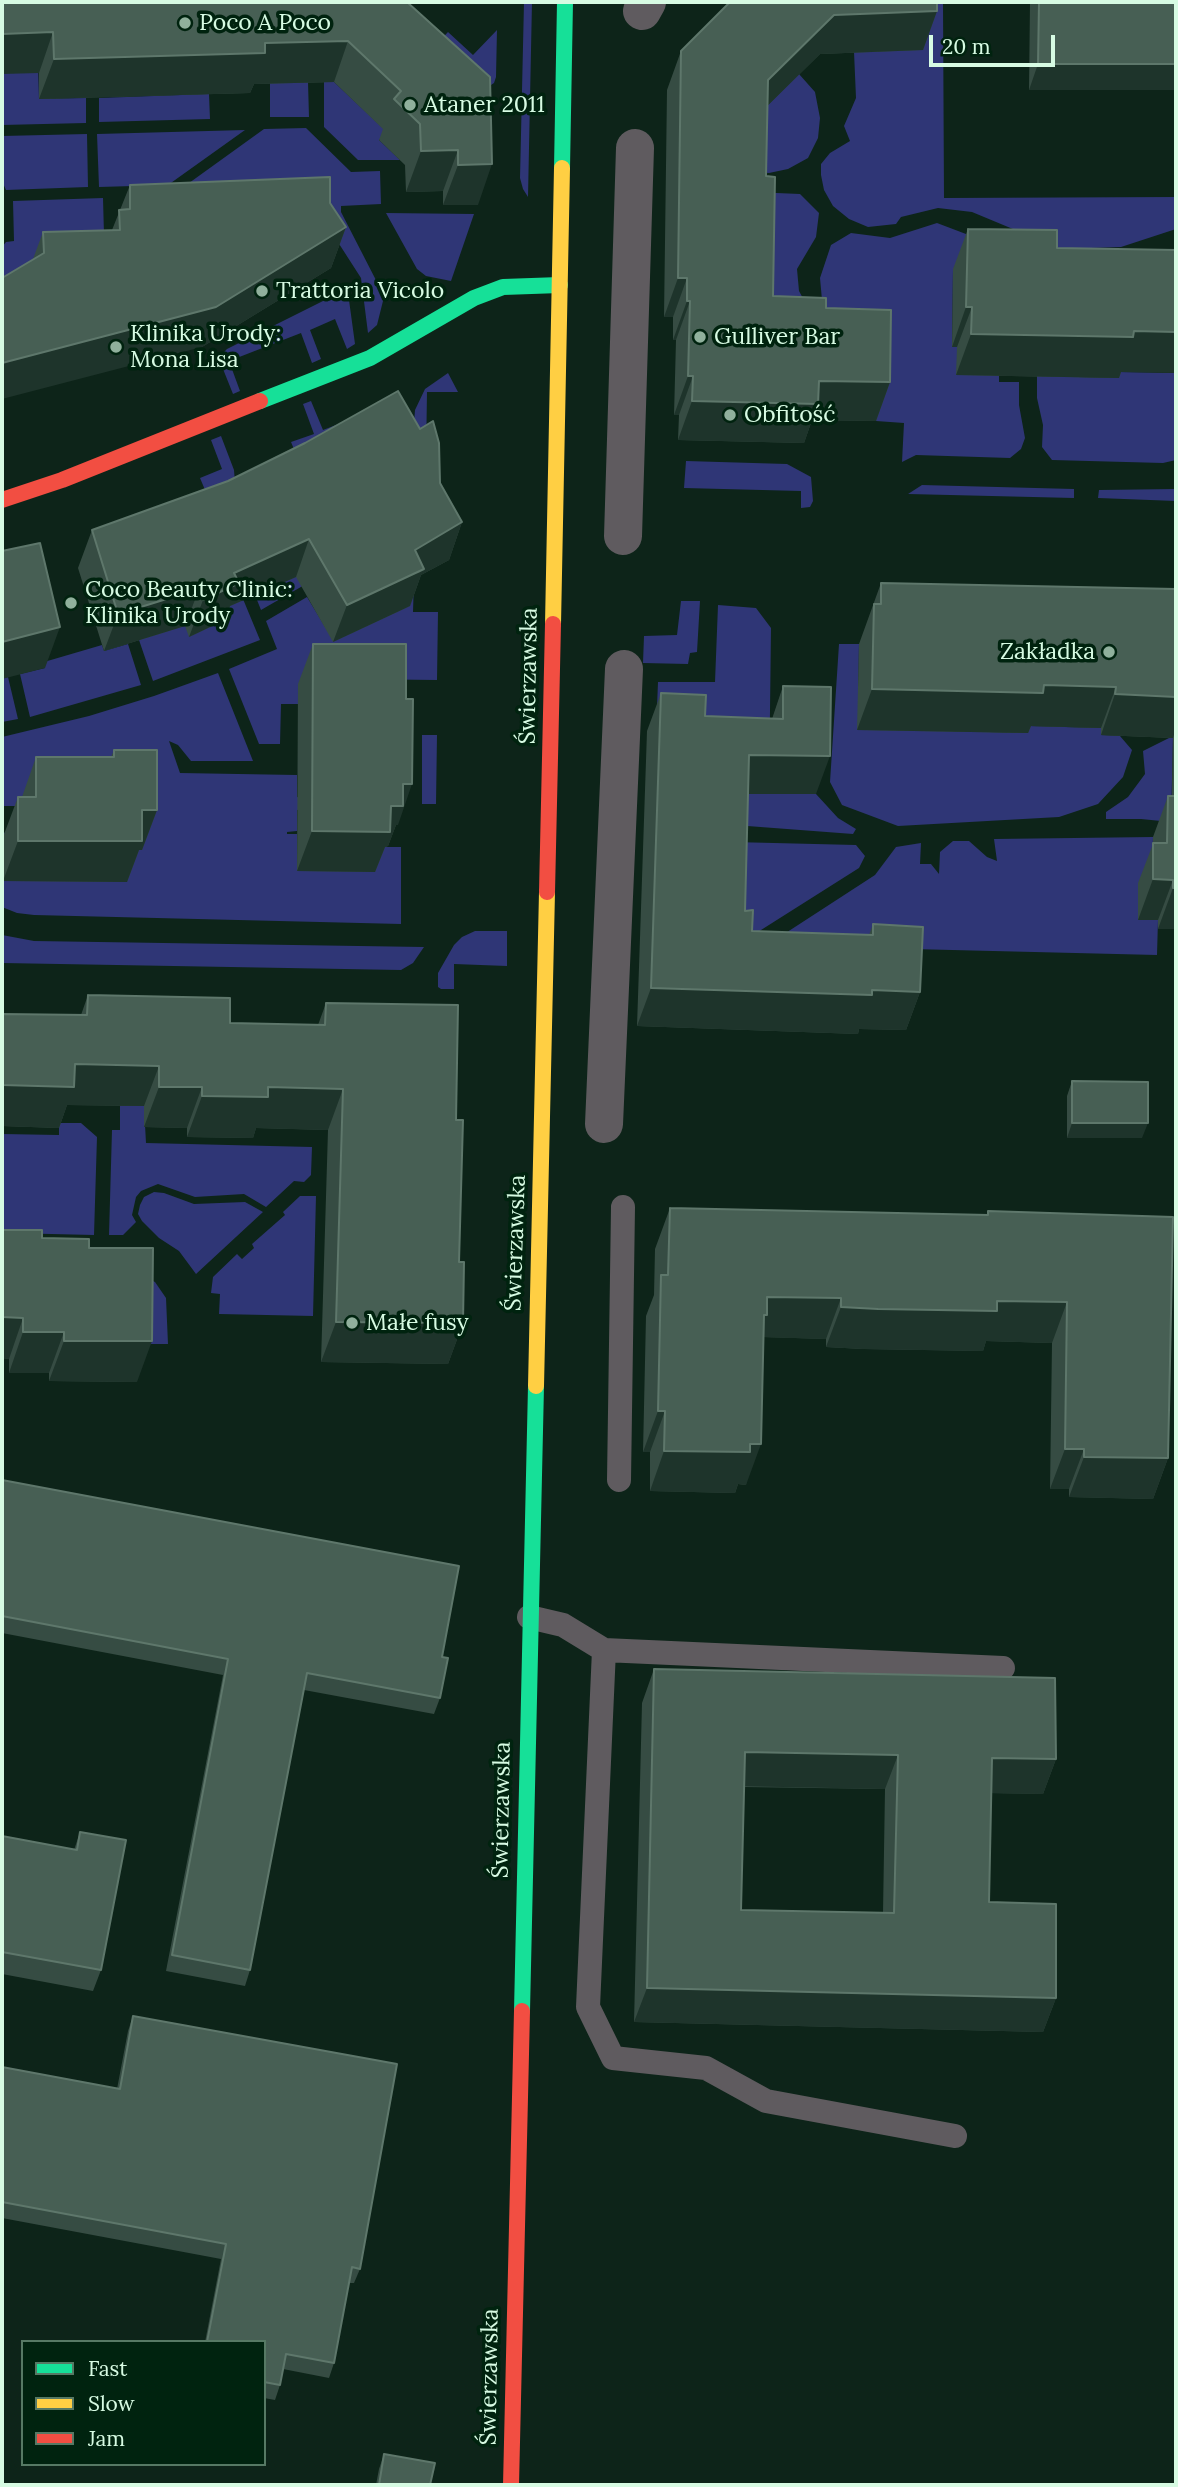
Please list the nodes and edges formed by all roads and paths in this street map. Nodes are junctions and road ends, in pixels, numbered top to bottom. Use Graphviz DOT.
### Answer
graph roads {
  1 [pos="565,2"];
  2 [pos="635,148"];
  3 [pos="560,285"];
  4 [pos="2,500"];
  5 [pos="623,536"];
  6 [pos="624,669"];
  7 [pos="604,1124"];
  8 [pos="623,1207"];
  9 [pos="619,1480"];
  10 [pos="530,1617"];
  11 [pos="604,1650"];
  12 [pos="1003,1668"];
  13 [pos="955,2136"];
  14 [pos="511,2485"];
  1 -- 3 [label="street, Świerzawska"];
  2 -- 5 [label="street"];
  3 -- 4 [label="street"];
  3 -- 10 [label="street, Świerzawska"];
  6 -- 7 [label="street"];
  8 -- 9 [label="lane"];
  10 -- 11 [label="lane"];
  10 -- 14 [label="street, Świerzawska"];
  11 -- 12 [label="lane"];
  11 -- 13 [label="lane"];
}
